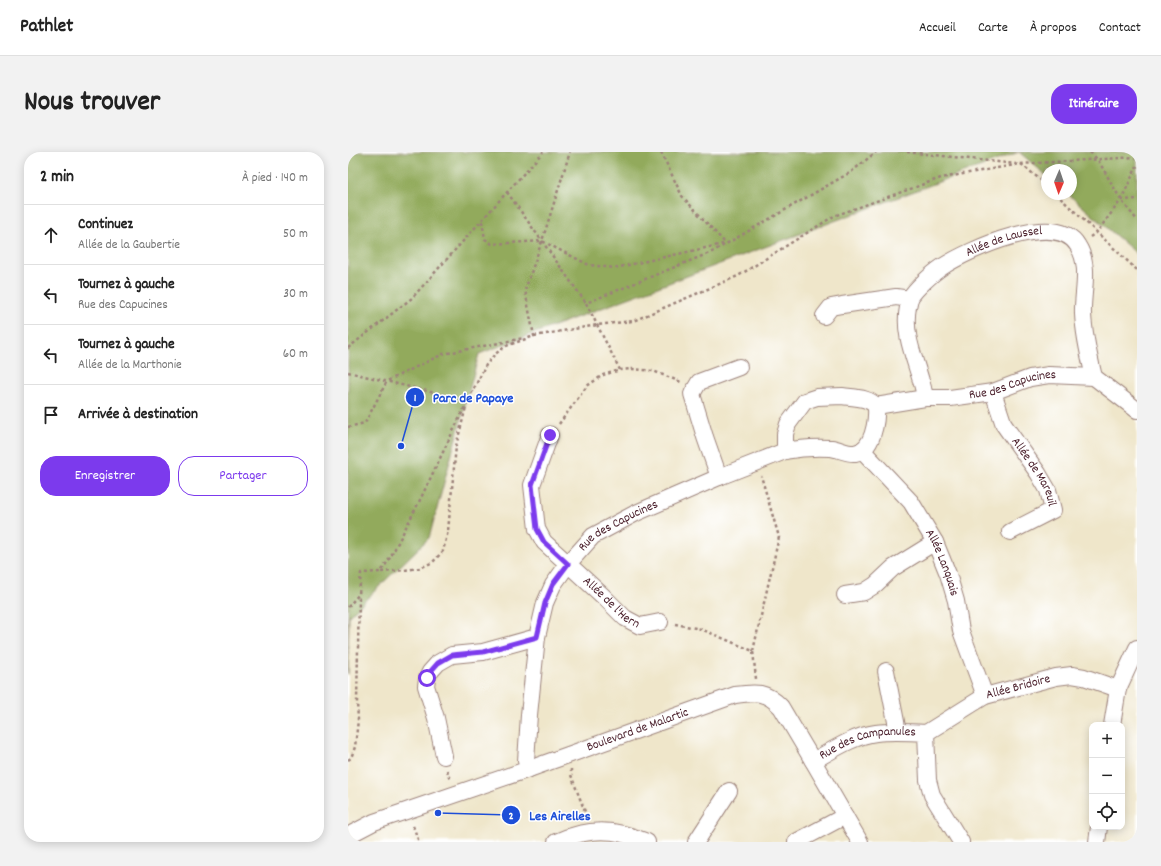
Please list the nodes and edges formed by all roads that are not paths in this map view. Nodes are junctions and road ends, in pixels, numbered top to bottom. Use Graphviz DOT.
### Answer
graph roads {
  1 [pos="910,299"];
  2 [pos="824,316"];
  3 [pos="739,366"];
  4 [pos="1094,377"];
  5 [pos="993,392"];
  6 [pos="925,398"];
  7 [pos="876,406"];
  8 [pos="1137,410"];
  9 [pos="550,435"];
  10 [pos="862,450"];
  11 [pos="785,451"];
  12 [pos="719,477"];
  13 [pos="1010,532"];
  14 [pos="935,542"];
  15 [pos="568,564"];
  16 [pos="845,595"];
  17 [pos="660,622"];
  18 [pos="537,637"];
  19 [pos="1137,648"];
  20 [pos="886,671"];
  21 [pos="1118,689"];
  22 [pos="985,696"];
  23 [pos="1112,722"];
  24 [pos="898,732"];
  25 [pos="926,733"];
  26 [pos="444,756"];
  27 [pos="813,760"];
  28 [pos="529,769"];
  29 [pos="729,791"];
  30 [pos="845,816"];
  31 [pos="1099,830"];
  32 [pos="348,838"];
  33 [pos="556,842"];
  34 [pos="647,842"];
  35 [pos="696,842"];
  36 [pos="796,842"];
  37 [pos="860,842"];
  38 [pos="961,842"];
  39 [pos="1097,842"];
  1 -- 2 [label="street"];
  1 -- 4 [label="street, Allée de Laussel"];
  1 -- 6 [label="street"];
  3 -- 12 [label="street"];
  4 -- 5 [label="street, Rue des Capucines"];
  4 -- 8 [label="street"];
  5 -- 6 [label="street, Rue des Capucines"];
  5 -- 13 [label="street, Allée de Mareuil"];
  6 -- 7 [label="street, Rue des Capucines"];
  7 -- 10 [label="street"];
  7 -- 11 [label="street"];
  9 -- 15 [label="street, Allée de l'Hern"];
  10 -- 11 [label="street, Rue des Capucines"];
  10 -- 14 [label="street, Allée Lanquais"];
  11 -- 12 [label="street, Rue des Capucines"];
  12 -- 15 [label="street, Rue des Capucines"];
  14 -- 16 [label="street"];
  14 -- 22 [label="street, Allée Lanquais"];
  15 -- 17 [label="street, Allée de l'Hern"];
  15 -- 18 [label="street, Rue des Capucines"];
  18 -- 26 [label="street"];
  18 -- 28 [label="street, Rue des Capucines"];
  19 -- 21 [label="street"];
  20 -- 24 [label="street"];
  21 -- 22 [label="street, Allée Bridoire"];
  21 -- 23 [label="street"];
  22 -- 25 [label="street, Allée Bridoire"];
  24 -- 25 [label="street, Rue des Campanules"];
  24 -- 27 [label="street, Rue des Campanules"];
  25 -- 38 [label="street, Rue des Campanules"];
  27 -- 28 [label="street, Boulevard de Malartic"];
  27 -- 30 [label="street"];
  28 -- 32 [label="street, Boulevard de Malartic"];
  29 -- 35 [label="street"];
  30 -- 36 [label="street"];
  30 -- 37 [label="street"];
  31 -- 39 [label="street"];
  33 -- 34 [label="street"];
}
